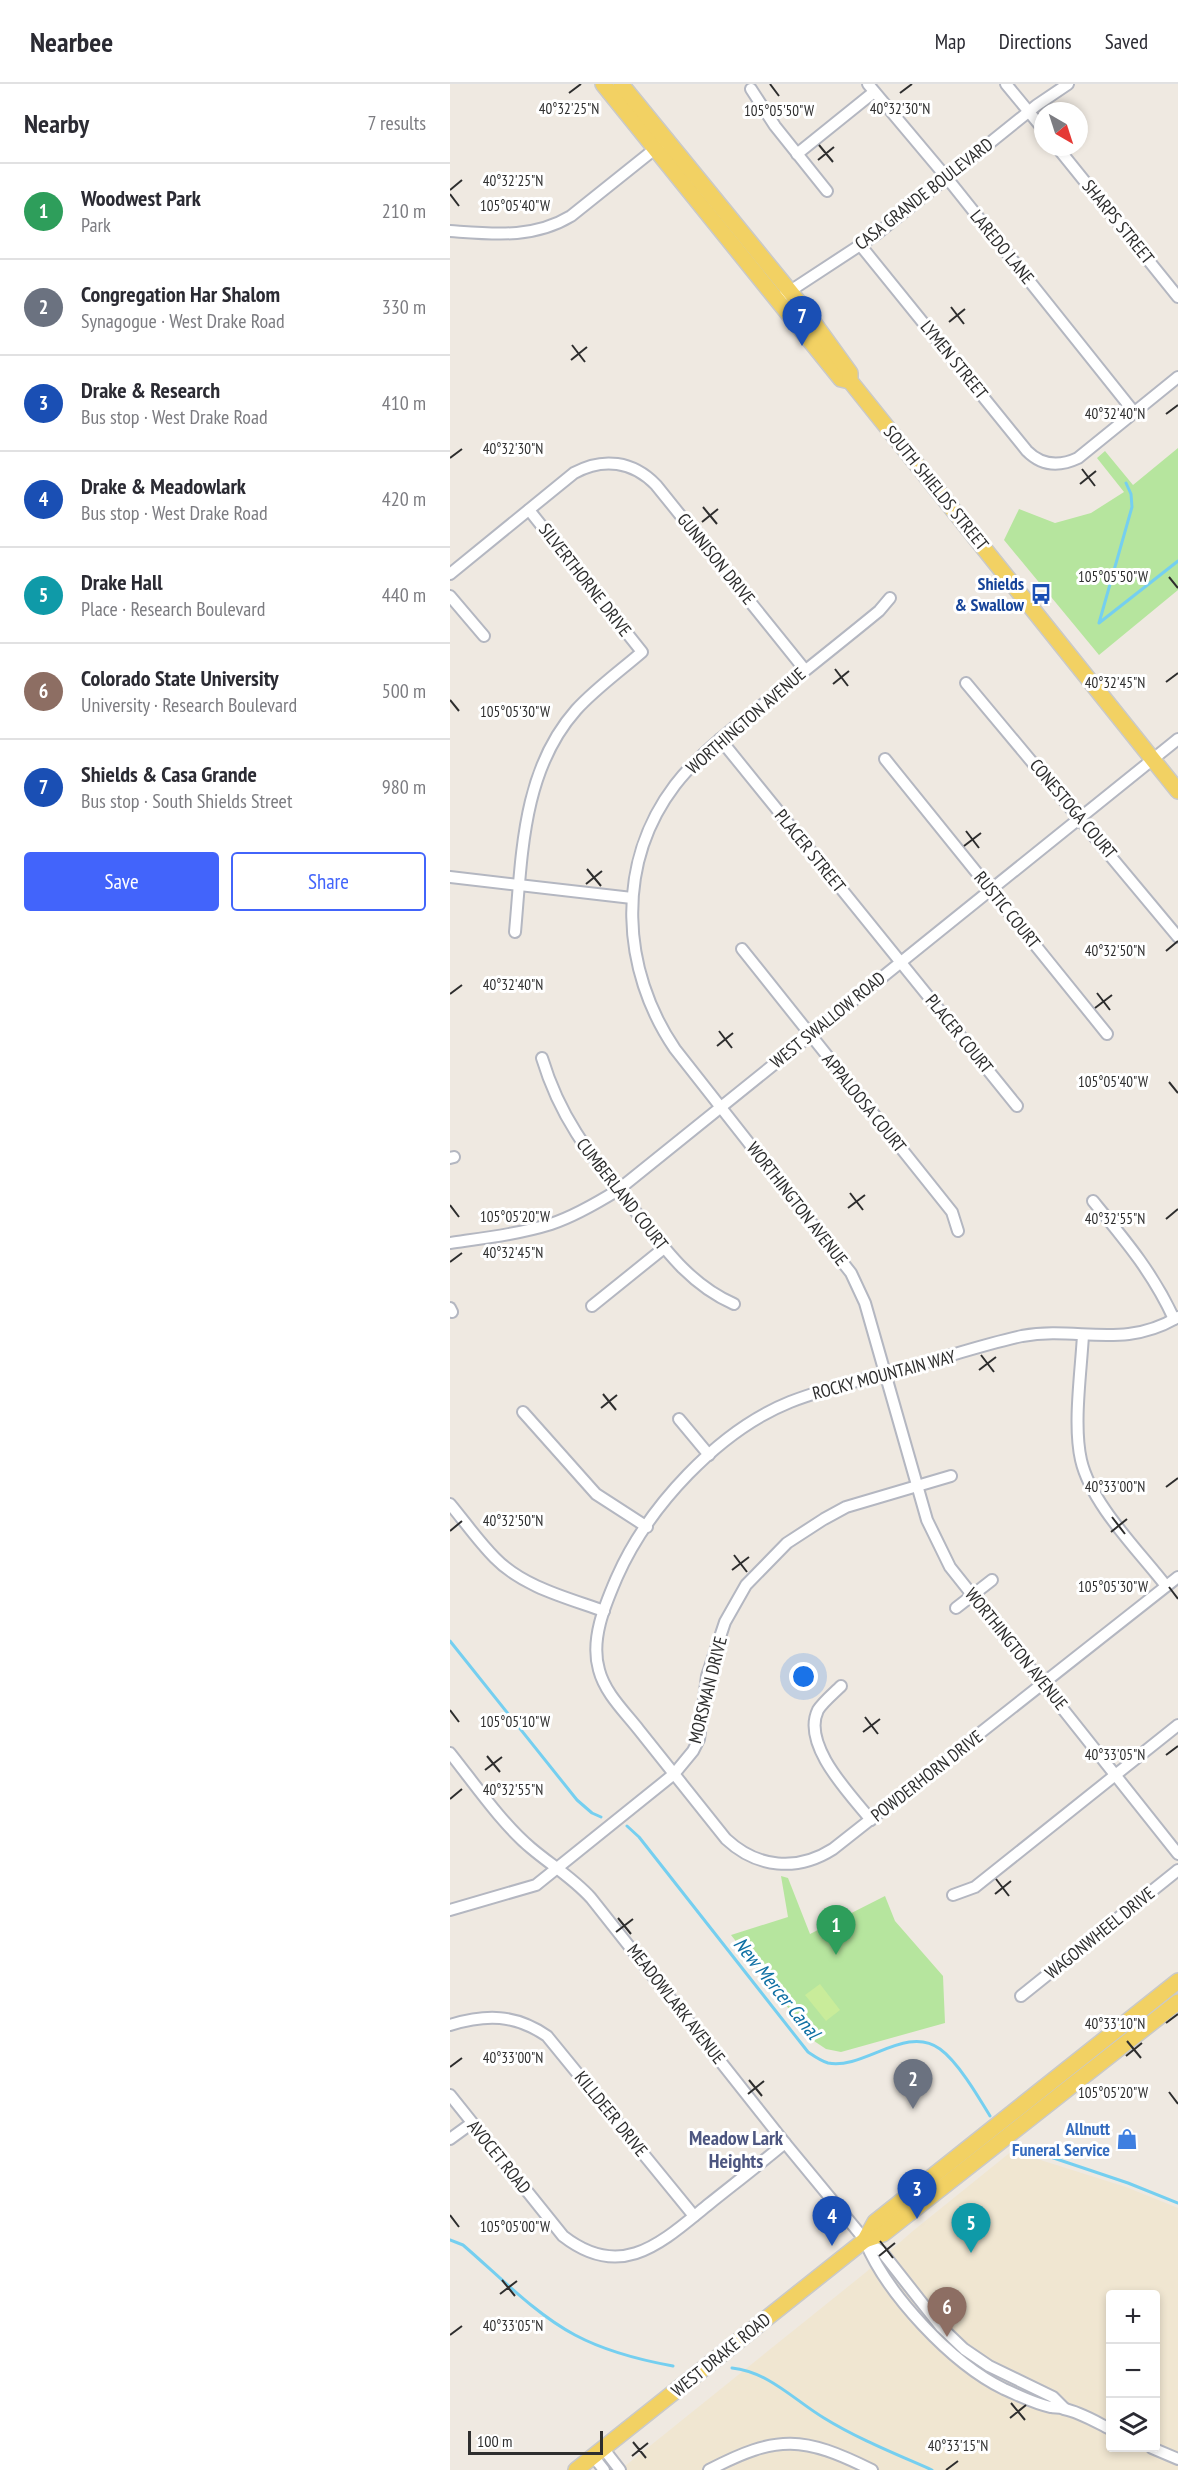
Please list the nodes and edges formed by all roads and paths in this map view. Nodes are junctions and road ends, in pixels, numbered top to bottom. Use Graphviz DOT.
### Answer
graph roads {
  1 [pos="603,84"];
  2 [pos="621,84"];
  3 [pos="1006,84"];
  4 [pos="1068,84"];
  5 [pos="871,88"];
  6 [pos="751,89"];
  7 [pos="1029,112"];
  8 [pos="1034,118"];
  9 [pos="661,145"];
  10 [pos="797,154"];
  11 [pos="1064,156"];
  12 [pos="947,178"];
  13 [pos="826,191"];
  14 [pos="450,231"];
  15 [pos="861,246"];
  16 [pos="784,296"];
  17 [pos="1178,297"];
  18 [pos="1178,377"];
  19 [pos="1134,412"];
  20 [pos="529,510"];
  21 [pos="450,574"];
  22 [pos="450,596"];
  23 [pos="890,598"];
  24 [pos="484,636"];
  25 [pos="805,670"];
  26 [pos="966,683"];
  27 [pos="1178,739"];
  28 [pos="720,740"];
  29 [pos="885,759"];
  30 [pos="1152,760"];
  31 [pos="1178,791"];
  32 [pos="1080,818"];
  33 [pos="450,877"];
  34 [pos="519,885"];
  35 [pos="990,890"];
  36 [pos="632,898"];
  37 [pos="515,932"];
  38 [pos="1178,937"];
  39 [pos="742,949"];
  40 [pos="901,962"];
  41 [pos="1107,1034"];
  42 [pos="810,1035"];
  43 [pos="542,1058"];
  44 [pos="1017,1106"];
  45 [pos="721,1107"];
  46 [pos="618,1190"];
  47 [pos="1093,1201"];
  48 [pos="958,1231"];
  49 [pos="450,1243"];
  50 [pos="664,1248"];
  51 [pos="734,1304"];
  52 [pos="592,1306"];
  53 [pos="1176,1318"];
  54 [pos="1083,1335"];
  55 [pos="885,1374"];
  56 [pos="523,1412"];
  57 [pos="679,1419"];
  58 [pos="709,1455"];
  59 [pos="951,1476"];
  60 [pos="917,1485"];
  61 [pos="450,1504"];
  62 [pos="647,1527"];
  63 [pos="1178,1577"];
  64 [pos="992,1580"];
  65 [pos="1166,1587"];
  66 [pos="972,1595"];
  67 [pos="956,1608"];
  68 [pos="604,1611"];
  69 [pos="1044,1684"];
  70 [pos="841,1686"];
  71 [pos="1178,1725"];
  72 [pos="450,1753"];
  73 [pos="674,1774"];
  74 [pos="1116,1774"];
  75 [pos="872,1820"];
  76 [pos="1178,1854"];
  77 [pos="558,1868"];
  78 [pos="1178,1870"];
  79 [pos="952,1895"];
  80 [pos="450,1910"];
  81 [pos="1178,1981"];
  82 [pos="1021,1996"];
  83 [pos="1178,2002"];
  84 [pos="450,2025"];
  85 [pos="450,2095"];
  86 [pos="472,2123"];
  87 [pos="981,2137"];
  88 [pos="450,2139"];
  89 [pos="785,2143"];
  90 [pos="968,2167"];
  91 [pos="694,2216"];
  92 [pos="865,2240"];
  93 [pos="1106,2427"];
  94 [pos="1160,2451"];
  95 [pos="598,2452"];
  96 [pos="1178,2459"];
  97 [pos="576,2470"];
  98 [pos="604,2470"];
  99 [pos="620,2470"];
  100 [pos="710,2470"];
  101 [pos="872,2470"];
  1 -- 9 [label="main road, SOUTH SHIELDS STREET"];
  2 -- 9 [label="main road, SOUTH SHIELDS STREET"];
  3 -- 7 [label="street"];
  4 -- 7 [label="street, CASA GRANDE BOULEVARD"];
  5 -- 10 [label="street"];
  5 -- 12 [label="street, LAREDO LANE"];
  6 -- 10 [label="street"];
  7 -- 8 [label="street"];
  7 -- 12 [label="street, CASA GRANDE BOULEVARD"];
  9 -- 14 [label="street"];
  9 -- 16 [label="main road, SOUTH SHIELDS STREET"];
  10 -- 13 [label="street"];
  11 -- 17 [label="street, SHARPS STREET"];
  12 -- 15 [label="street, CASA GRANDE BOULEVARD"];
  12 -- 19 [label="street, LAREDO LANE"];
  15 -- 16 [label="street, CASA GRANDE BOULEVARD"];
  15 -- 19 [label="street, LYMEN STREET"];
  16 -- 30 [label="main road, SOUTH SHIELDS STREET"];
  18 -- 19 [label="street"];
  20 -- 21 [label="street, GUNNISON DRIVE"];
  20 -- 25 [label="street, GUNNISON DRIVE"];
  20 -- 34 [label="street, SILVERTHORNE DRIVE"];
  22 -- 24 [label="street"];
  23 -- 25 [label="street, WORTHINGTON AVENUE"];
  25 -- 28 [label="street, WORTHINGTON AVENUE"];
  26 -- 32 [label="street, CONESTOGA COURT"];
  27 -- 30 [label="street, WEST SWALLOW ROAD"];
  28 -- 36 [label="street, WORTHINGTON AVENUE"];
  28 -- 40 [label="street, PLACER STREET"];
  29 -- 35 [label="street, RUSTIC COURT"];
  30 -- 31 [label="main road, SOUTH SHIELDS STREET"];
  30 -- 32 [label="street, WEST SWALLOW ROAD"];
  32 -- 35 [label="street, WEST SWALLOW ROAD"];
  32 -- 38 [label="street, CONESTOGA COURT"];
  33 -- 34 [label="street"];
  34 -- 36 [label="street"];
  34 -- 37 [label="street, SILVERTHORNE DRIVE"];
  35 -- 40 [label="street, WEST SWALLOW ROAD"];
  35 -- 41 [label="street, RUSTIC COURT"];
  36 -- 45 [label="street, WORTHINGTON AVENUE"];
  39 -- 42 [label="street, APPALOOSA COURT"];
  40 -- 42 [label="street, WEST SWALLOW ROAD"];
  40 -- 44 [label="street, PLACER COURT"];
  42 -- 45 [label="street, WEST SWALLOW ROAD"];
  42 -- 48 [label="street, APPALOOSA COURT"];
  43 -- 46 [label="street, CUMBERLAND COURT"];
  45 -- 46 [label="street, WEST SWALLOW ROAD"];
  45 -- 55 [label="street, WORTHINGTON AVENUE"];
  46 -- 49 [label="street, WEST SWALLOW ROAD"];
  46 -- 50 [label="street, CUMBERLAND COURT"];
  47 -- 53 [label="street"];
  50 -- 51 [label="street, CUMBERLAND COURT"];
  50 -- 52 [label="street"];
  53 -- 54 [label="street, ROCKY MOUNTAIN WAY"];
  54 -- 55 [label="street, ROCKY MOUNTAIN WAY"];
  54 -- 65 [label="street"];
  55 -- 58 [label="street, ROCKY MOUNTAIN WAY"];
  55 -- 60 [label="street, WORTHINGTON AVENUE"];
  56 -- 62 [label="street"];
  57 -- 58 [label="street"];
  58 -- 62 [label="street, ROCKY MOUNTAIN WAY"];
  59 -- 60 [label="street, MORSMAN DRIVE"];
  60 -- 66 [label="street, WORTHINGTON AVENUE"];
  60 -- 73 [label="street, MORSMAN DRIVE"];
  61 -- 68 [label="street"];
  62 -- 68 [label="street, ROCKY MOUNTAIN WAY"];
  63 -- 65 [label="street, POWDERHORN DRIVE"];
  64 -- 66 [label="street"];
  65 -- 69 [label="street, POWDERHORN DRIVE"];
  66 -- 67 [label="street"];
  66 -- 69 [label="street, WORTHINGTON AVENUE"];
  68 -- 73 [label="street, ROCKY MOUNTAIN WAY"];
  69 -- 74 [label="street, WORTHINGTON AVENUE"];
  69 -- 75 [label="street, POWDERHORN DRIVE"];
  70 -- 75 [label="street"];
  71 -- 74 [label="street"];
  72 -- 77 [label="street, MEADOWLARK AVENUE"];
  73 -- 75 [label="street, POWDERHORN DRIVE"];
  73 -- 77 [label="street, MORSMAN DRIVE"];
  74 -- 76 [label="street, WORTHINGTON AVENUE"];
  74 -- 79 [label="street"];
  77 -- 80 [label="street, MORSMAN DRIVE"];
  77 -- 89 [label="street, MEADOWLARK AVENUE"];
  78 -- 82 [label="street, WAGONWHEEL DRIVE"];
  81 -- 87 [label="main road, WEST DRAKE ROAD"];
  83 -- 90 [label="main road, WEST DRAKE ROAD"];
  84 -- 91 [label="street, KILLDEER DRIVE"];
  85 -- 86 [label="street, AVOCET ROAD"];
  86 -- 88 [label="street"];
  86 -- 91 [label="street, AVOCET ROAD"];
  87 -- 90 [label="main road"];
  87 -- 92 [label="main road, WEST DRAKE ROAD"];
  89 -- 91 [label="street, AVOCET ROAD"];
  89 -- 92 [label="street, MEADOWLARK AVENUE"];
  90 -- 92 [label="main road, WEST DRAKE ROAD"];
  92 -- 93 [label="street, MEADOWLARK AVENUE"];
  92 -- 95 [label="main road, WEST DRAKE ROAD"];
  94 -- 96 [label="street"];
  95 -- 97 [label="main road, WEST DRAKE ROAD"];
  95 -- 98 [label="street"];
  95 -- 99 [label="street"];
  100 -- 101 [label="street"];
}
